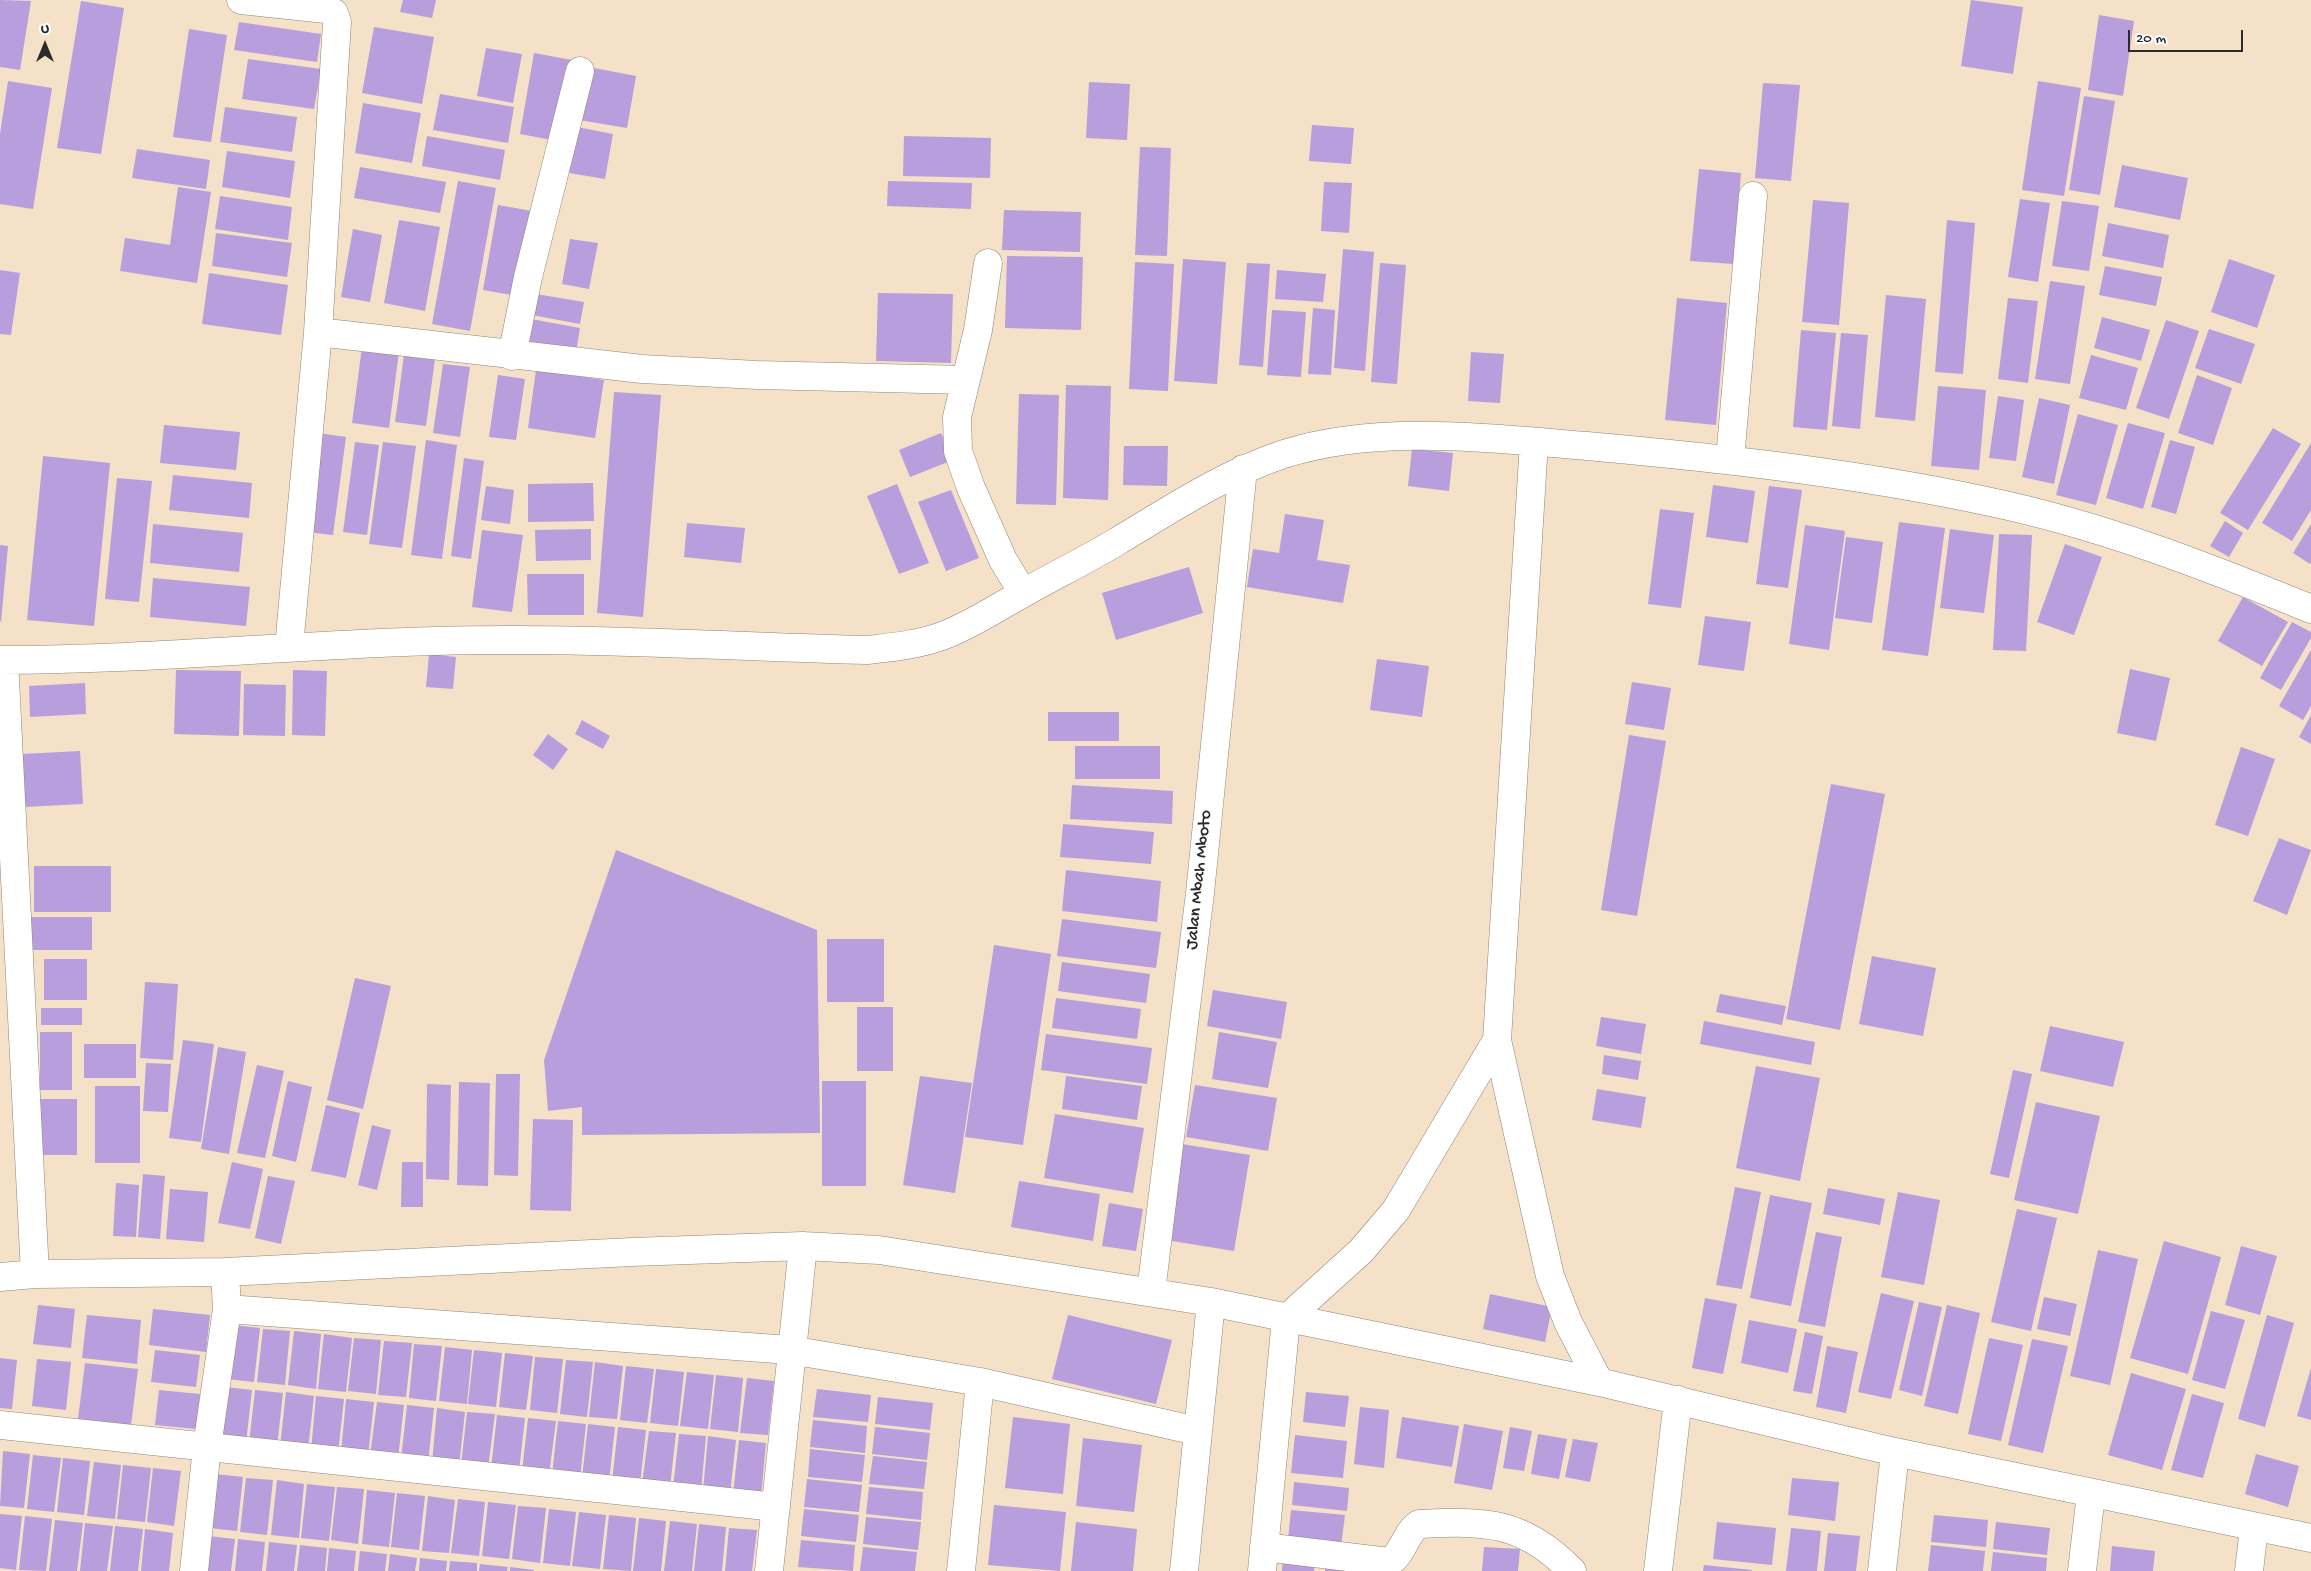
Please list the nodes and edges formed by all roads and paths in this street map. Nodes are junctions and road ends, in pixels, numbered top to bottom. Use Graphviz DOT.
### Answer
graph roads {
  1 [pos="241,0"];
  2 [pos="580,71"];
  3 [pos="1753,196"];
  4 [pos="988,263"];
  5 [pos="318,332"];
  6 [pos="512,356"];
  7 [pos="966,380"];
  8 [pos="1534,442"];
  9 [pos="1730,459"];
  10 [pos="1243,468"];
  11 [pos="1023,594"];
  12 [pos="2310,606"];
  13 [pos="289,647"];
  14 [pos="2,660"];
  15 [pos="1497,1040"];
  16 [pos="802,1246"];
  17 [pos="225,1272"];
  18 [pos="35,1274"];
  19 [pos="0,1277"];
  20 [pos="1151,1292"];
  21 [pos="1211,1302"];
  22 [pos="227,1309"];
  23 [pos="1286,1319"];
  24 [pos="790,1350"];
  25 [pos="980,1382"];
  26 [pos="1599,1382"];
  27 [pos="1678,1400"];
  28 [pos="0,1425"];
  29 [pos="1197,1431"];
  30 [pos="207,1447"];
  31 [pos="1894,1452"];
  32 [pos="2090,1494"];
  33 [pos="776,1507"];
  34 [pos="2254,1528"];
  35 [pos="2311,1538"];
  36 [pos="1263,1559"];
  37 [pos="194,1571"];
  38 [pos="769,1571"];
  39 [pos="961,1571"];
  40 [pos="1184,1571"];
  41 [pos="1572,1571"];
  42 [pos="1658,1571"];
  43 [pos="1882,1571"];
  44 [pos="2082,1571"];
  45 [pos="2249,1571"];
  1 -- 5 [label="street"];
  2 -- 6 [label="street"];
  3 -- 9 [label="street"];
  4 -- 7 [label="street"];
  5 -- 6 [label="street"];
  5 -- 13 [label="street"];
  6 -- 7 [label="street"];
  7 -- 11 [label="street"];
  8 -- 9 [label="street"];
  8 -- 10 [label="street"];
  8 -- 15 [label="street"];
  9 -- 12 [label="street"];
  10 -- 11 [label="street"];
  10 -- 20 [label="street, Jalan Mbah Mboto"];
  11 -- 13 [label="street"];
  13 -- 14 [label="street"];
  14 -- 18 [label="street"];
  15 -- 23 [label="street"];
  15 -- 26 [label="street"];
  16 -- 17 [label="street"];
  16 -- 20 [label="street"];
  16 -- 24 [label="street"];
  17 -- 18 [label="street"];
  17 -- 22 [label="street"];
  18 -- 19 [label="street"];
  20 -- 21 [label="street"];
  21 -- 23 [label="street"];
  21 -- 29 [label="street"];
  22 -- 24 [label="street"];
  22 -- 30 [label="street"];
  23 -- 26 [label="street"];
  23 -- 36 [label="street"];
  24 -- 25 [label="street"];
  24 -- 33 [label="street"];
  25 -- 29 [label="street"];
  25 -- 39 [label="street"];
  26 -- 27 [label="street"];
  27 -- 31 [label="street"];
  27 -- 42 [label="street"];
  28 -- 30 [label="street"];
  29 -- 40 [label="street"];
  30 -- 33 [label="street"];
  30 -- 37 [label="street"];
  31 -- 32 [label="street"];
  31 -- 43 [label="street"];
  32 -- 34 [label="street"];
  32 -- 44 [label="street"];
  33 -- 38 [label="street"];
  34 -- 35 [label="street"];
  34 -- 45 [label="street"];
  36 -- 41 [label="street"];
}
